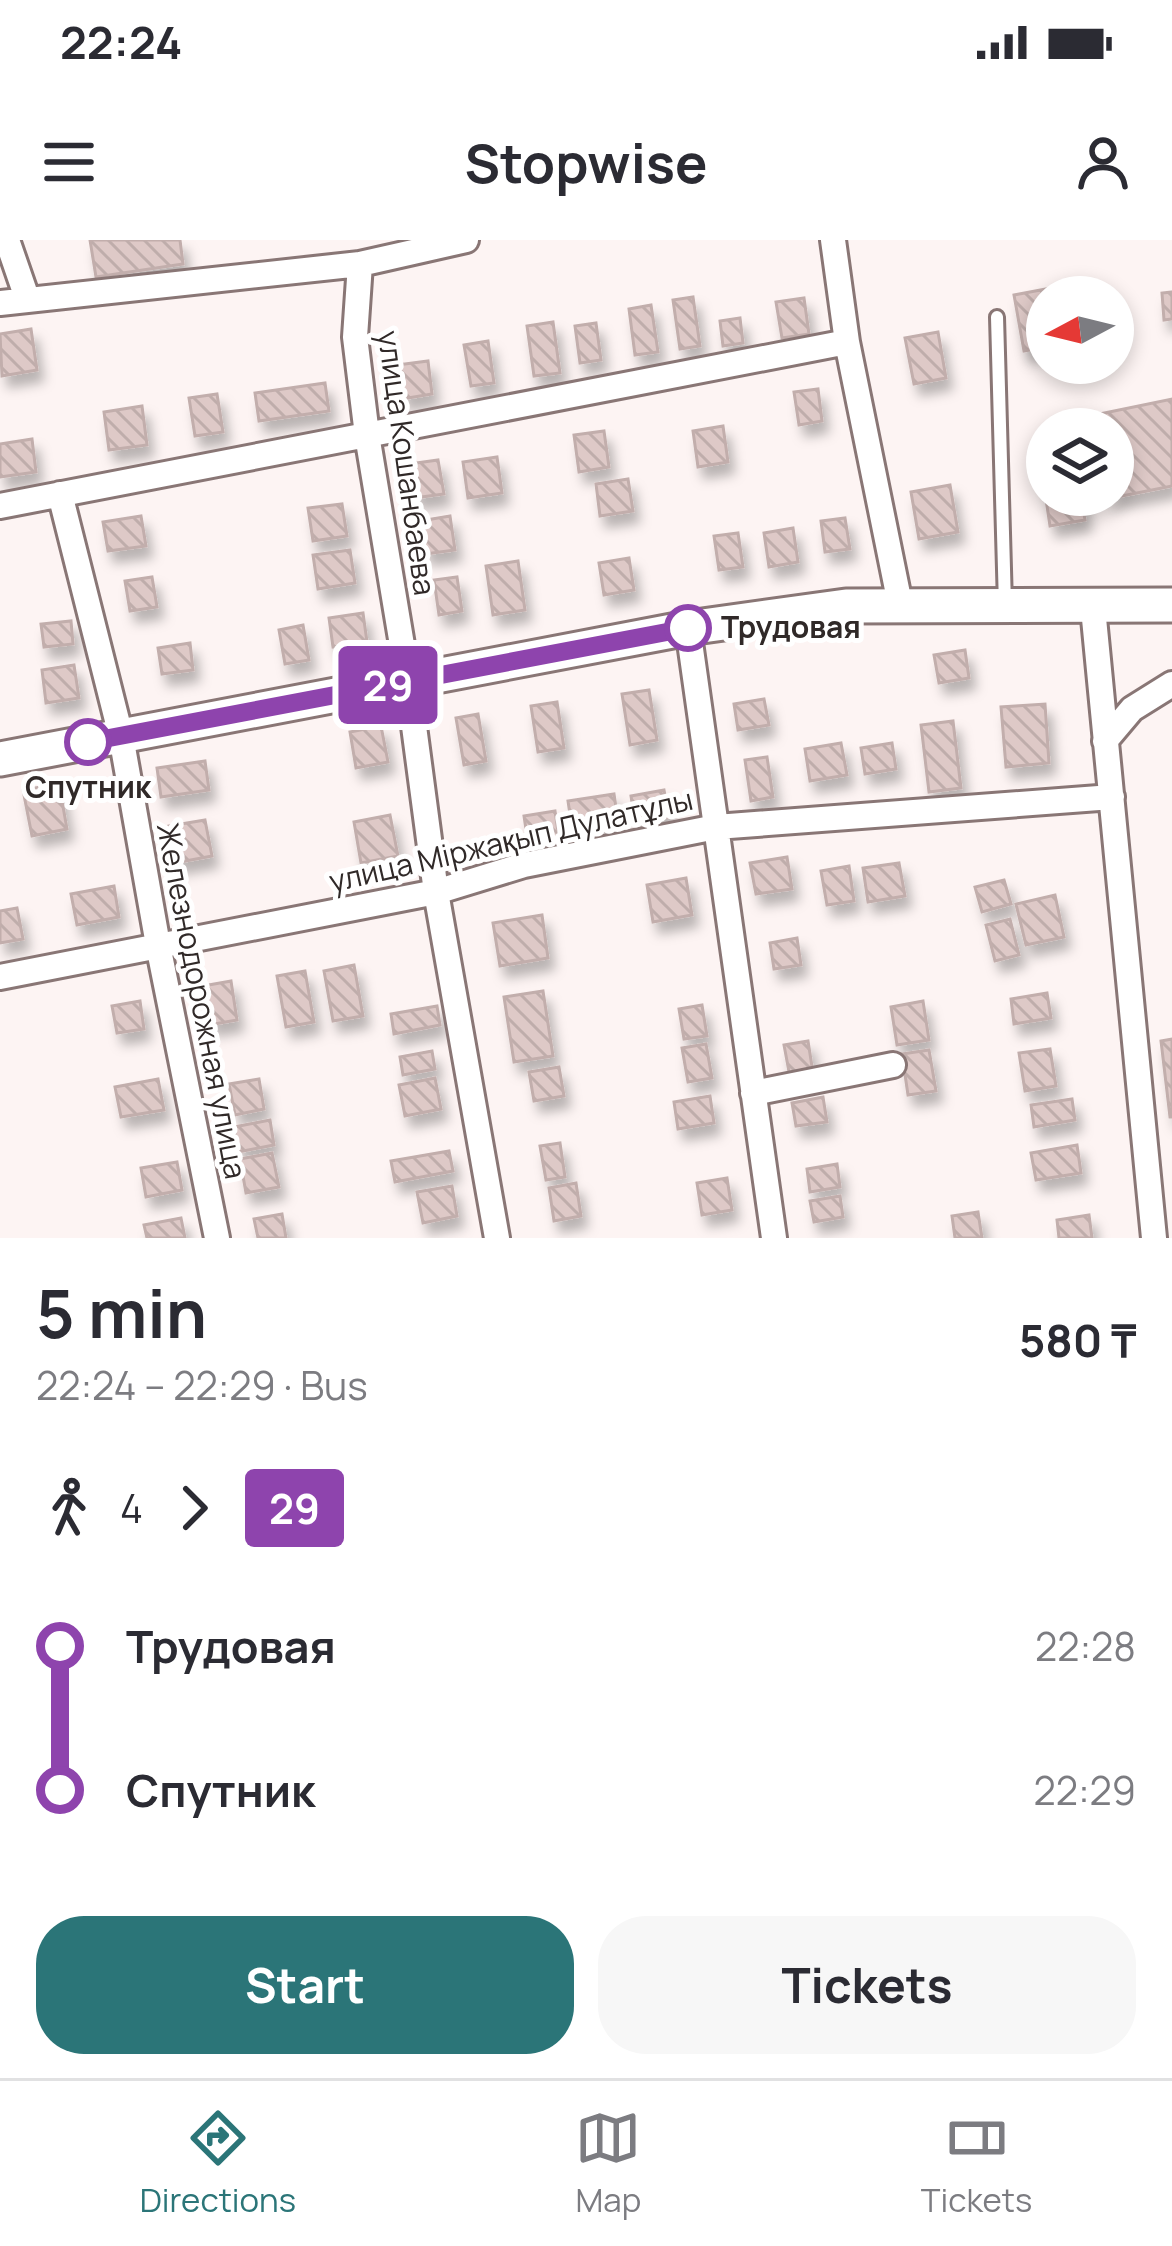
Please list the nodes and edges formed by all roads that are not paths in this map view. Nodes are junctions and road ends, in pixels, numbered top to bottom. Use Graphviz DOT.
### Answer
graph roads {
  1 [pos="8,240"];
  2 [pos="466,240"];
  3 [pos="833,240"];
  4 [pos="360,264"];
  5 [pos="27,298"];
  6 [pos="0,302"];
  7 [pos="997,317"];
  8 [pos="847,342"];
  9 [pos="368,435"];
  10 [pos="60,494"];
  11 [pos="0,506"];
  12 [pos="899,604"];
  13 [pos="1172,604"];
  14 [pos="1005,606"];
  15 [pos="1093,608"];
  16 [pos="688,628"];
  17 [pos="408,681"];
  18 [pos="1172,684"];
  19 [pos="121,736"];
  20 [pos="1106,741"];
  21 [pos="0,758"];
  22 [pos="1112,797"];
  23 [pos="716,826"];
  24 [pos="436,892"];
  25 [pos="158,945"];
  26 [pos="0,977"];
  27 [pos="893,1065"];
  28 [pos="753,1093"];
  29 [pos="217,1238"];
  30 [pos="497,1238"];
  31 [pos="774,1238"];
  32 [pos="1154,1238"];
  1 -- 5 [label="street"];
  2 -- 4 [label="street"];
  3 -- 8 [label="street"];
  4 -- 5 [label="street"];
  4 -- 9 [label="street, улица Кошанбаева"];
  5 -- 6 [label="street"];
  7 -- 14 [label="lane"];
  8 -- 9 [label="street"];
  8 -- 12 [label="street"];
  9 -- 10 [label="street"];
  9 -- 17 [label="street, улица Кошанбаева"];
  10 -- 11 [label="street"];
  10 -- 19 [label="street, Железнодорожная улица"];
  12 -- 14 [label="main road"];
  12 -- 16 [label="main road"];
  13 -- 15 [label="main road"];
  14 -- 15 [label="main road"];
  15 -- 20 [label="street"];
  16 -- 17 [label="main road"];
  16 -- 23 [label="street"];
  17 -- 19 [label="main road"];
  17 -- 24 [label="street, улица Кошанбаева"];
  18 -- 20 [label="street"];
  19 -- 21 [label="main road"];
  19 -- 25 [label="street, Железнодорожная улица"];
  20 -- 22 [label="street"];
  22 -- 23 [label="street, улица Міржақып Дулатұлы"];
  22 -- 32 [label="street"];
  23 -- 24 [label="street, улица Міржақып Дулатұлы"];
  23 -- 28 [label="street"];
  24 -- 25 [label="street, улица Міржақып Дулатұлы"];
  24 -- 30 [label="street, улица Кошанбаева"];
  25 -- 26 [label="street, улица Міржақып Дулатұлы"];
  25 -- 29 [label="street, Железнодорожная улица"];
  27 -- 28 [label="street"];
  28 -- 31 [label="street"];
}
